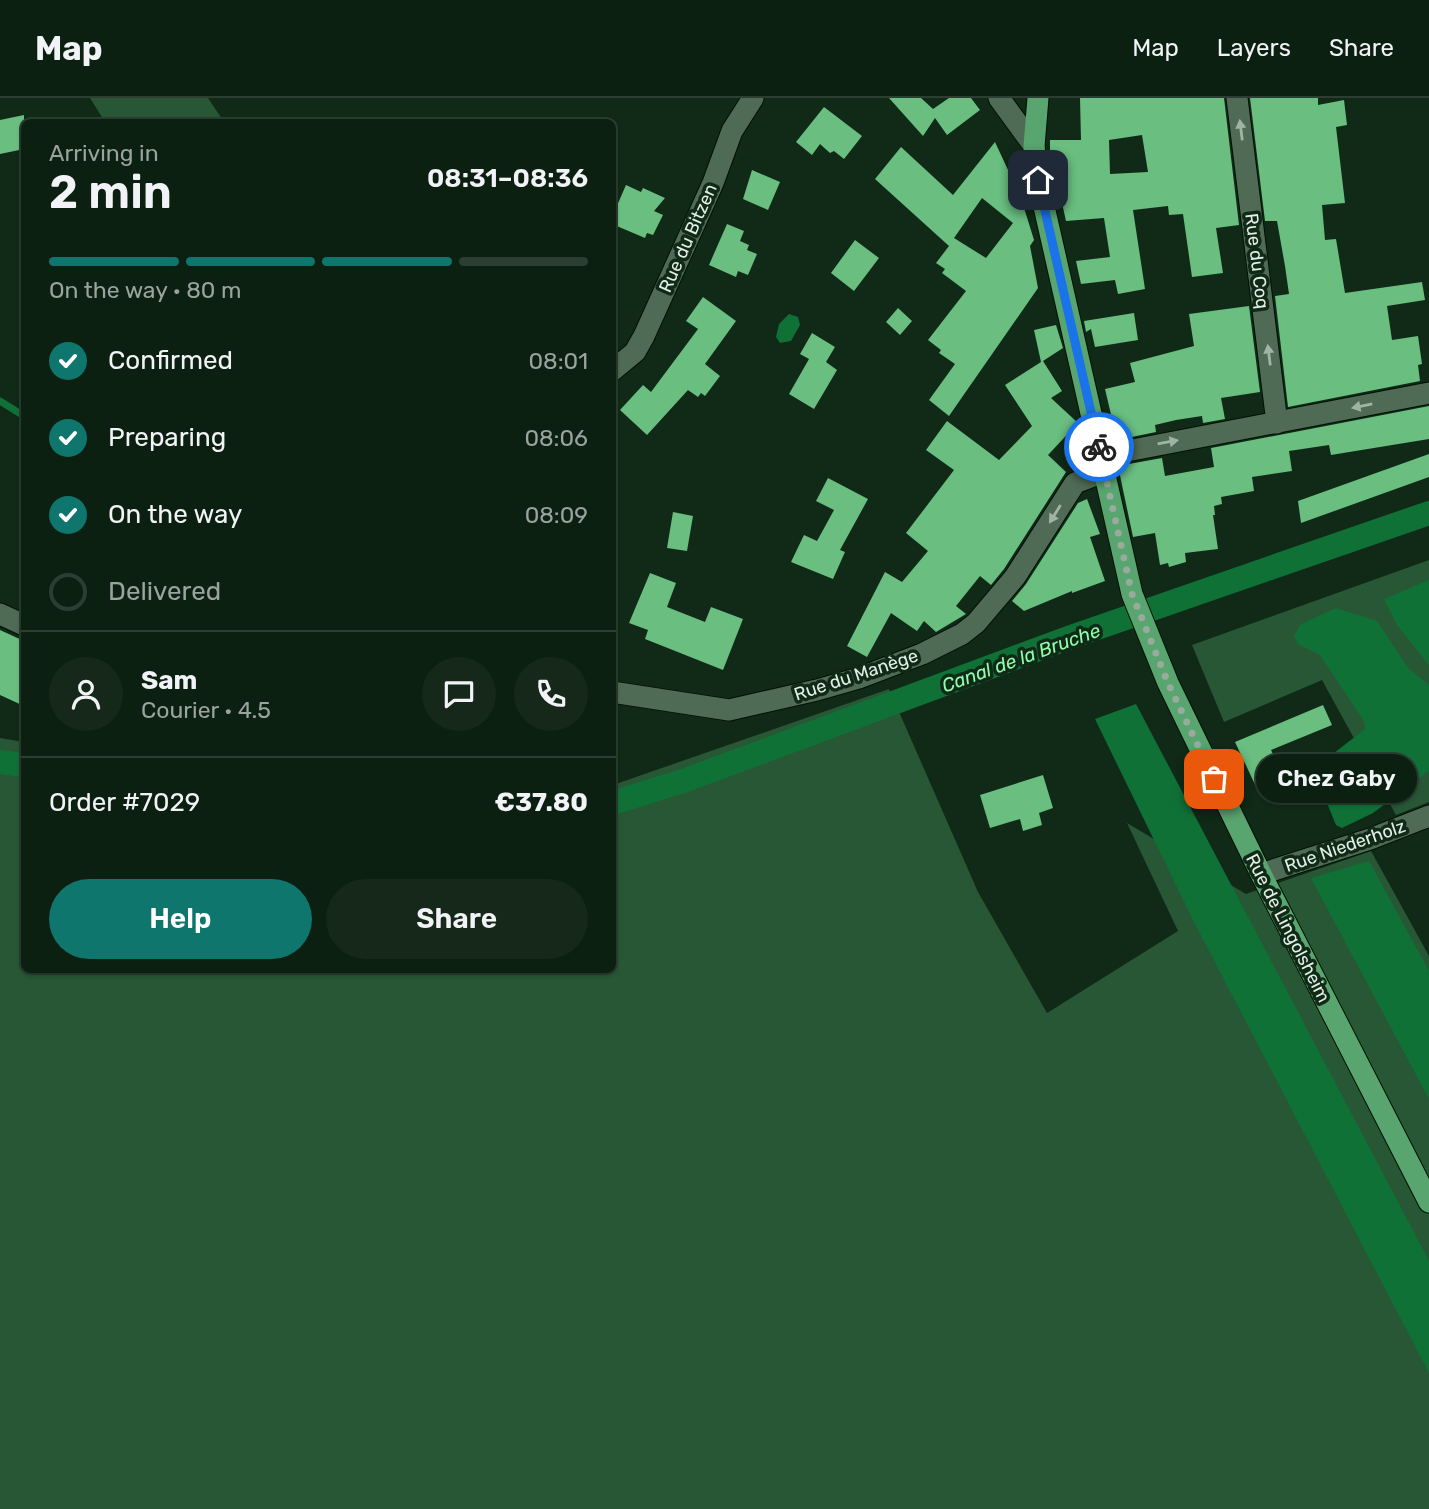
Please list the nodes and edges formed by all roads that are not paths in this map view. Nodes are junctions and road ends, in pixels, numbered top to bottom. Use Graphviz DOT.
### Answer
graph roads {
  1 [pos="753,98"];
  2 [pos="999,98"];
  3 [pos="1038,98"];
  4 [pos="1237,98"];
  5 [pos="1034,146"];
  6 [pos="616,368"];
  7 [pos="1429,393"];
  8 [pos="1277,423"];
  9 [pos="1103,464"];
  10 [pos="0,614"];
  11 [pos="21,624"];
  12 [pos="616,693"];
  13 [pos="1429,816"];
  14 [pos="1261,874"];
  15 [pos="1429,1202"];
  1 -- 6 [label="street, Rue du Bitzen"];
  2 -- 5 [label="street"];
  3 -- 5 [label="main road, Rue de Lingolsheim"];
  8 -- 4 [label="street, Rue du Coq, one-way"];
  5 -- 9 [label="main road, Rue de Lingolsheim"];
  7 -- 8 [label="street, one-way"];
  9 -- 8 [label="street, one-way"];
  9 -- 12 [label="street, Rue du Manège, one-way"];
  9 -- 14 [label="main road, Rue de Lingolsheim"];
  10 -- 11 [label="street"];
  13 -- 14 [label="street, Rue Niederholz"];
  14 -- 15 [label="main road, Rue de Lingolsheim"];
}
